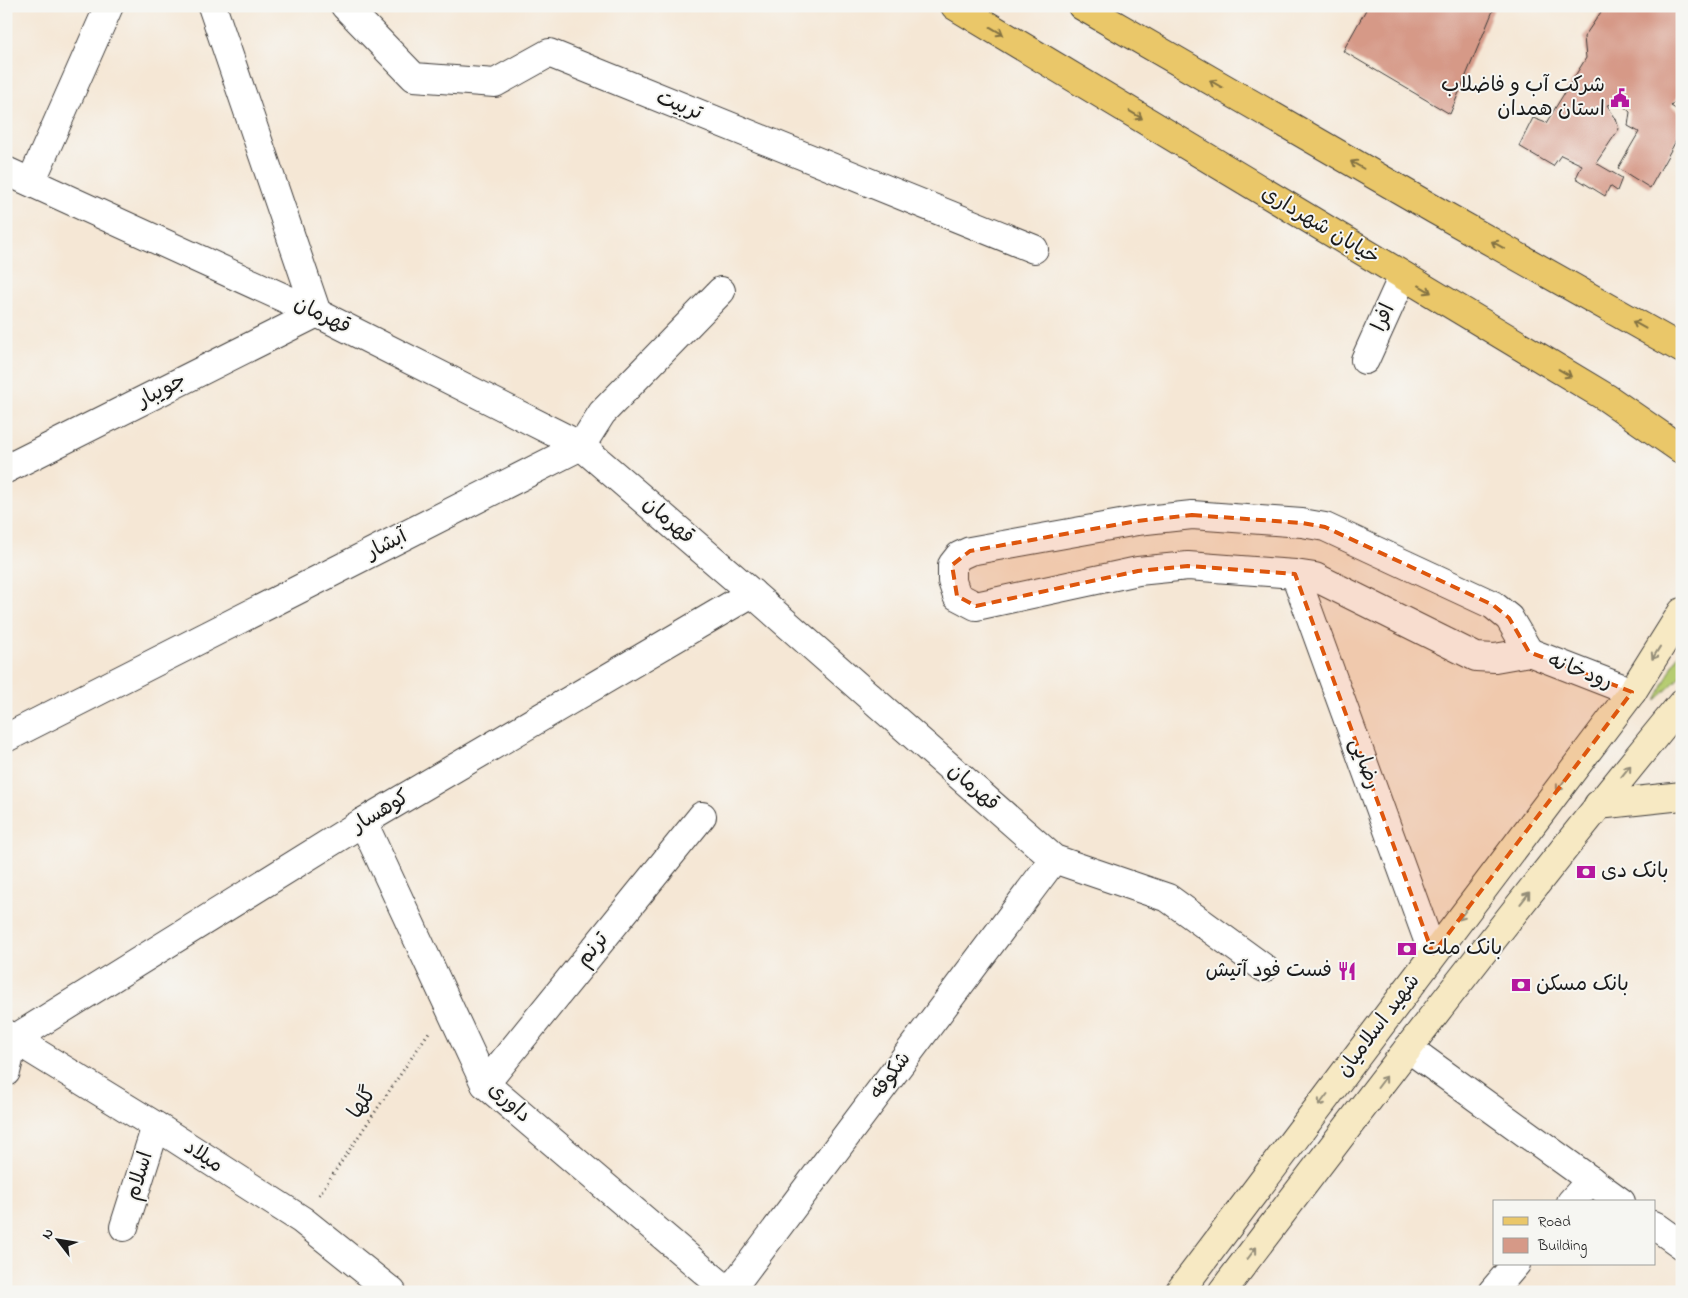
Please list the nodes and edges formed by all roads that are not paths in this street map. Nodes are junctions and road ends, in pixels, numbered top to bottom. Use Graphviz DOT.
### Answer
graph roads {
  1 [pos="109,6"];
  2 [pos="212,6"];
  3 [pos="345,6"];
  4 [pos="955,6"];
  5 [pos="1082,6"];
  6 [pos="6,171"];
  7 [pos="31,182"];
  8 [pos="1034,249"];
  9 [pos="1403,276"];
  10 [pos="721,290"];
  11 [pos="318,313"];
  12 [pos="1682,349"];
  13 [pos="1365,360"];
  14 [pos="581,446"];
  15 [pos="1682,450"];
  16 [pos="6,469"];
  17 [pos="1295,574"];
  18 [pos="752,593"];
  19 [pos="1682,612"];
  20 [pos="1529,652"];
  21 [pos="1632,692"];
  22 [pos="1682,703"];
  23 [pos="6,738"];
  24 [pos="1682,796"];
  25 [pos="1598,805"];
  26 [pos="702,816"];
  27 [pos="363,822"];
  28 [pos="1054,859"];
  29 [pos="1433,954"];
  30 [pos="1264,968"];
  31 [pos="9,1039"];
  32 [pos="1408,1048"];
  33 [pos="6,1072"];
  34 [pos="485,1084"];
  35 [pos="156,1126"];
  36 [pos="1591,1180"];
  37 [pos="1573,1200"];
  38 [pos="1619,1200"];
  39 [pos="124,1226"];
  40 [pos="1656,1226"];
  41 [pos="1682,1245"];
  42 [pos="1514,1266"];
  43 [pos="392,1292"];
  44 [pos="729,1292"];
  45 [pos="1179,1292"];
  46 [pos="1222,1292"];
  47 [pos="1492,1292"];
  1 -- 7 [label="street"];
  2 -- 11 [label="street"];
  3 -- 8 [label="street, تربیت"];
  4 -- 9 [label="main road, خیابان شهرداری, one-way"];
  12 -- 5 [label="main road, one-way"];
  6 -- 7 [label="street, قهرمان"];
  7 -- 11 [label="street, قهرمان"];
  9 -- 13 [label="street, افرا"];
  9 -- 15 [label="main road, خیابان شهرداری, one-way"];
  10 -- 14 [label="street"];
  11 -- 14 [label="street, قهرمان"];
  11 -- 16 [label="street, جویبار"];
  14 -- 18 [label="street, قهرمان"];
  14 -- 23 [label="street, آبشار"];
  17 -- 20 [label="street"];
  17 -- 20 [label="street"];
  17 -- 29 [label="street, رضایی"];
  18 -- 27 [label="street, کوهسار"];
  18 -- 28 [label="street, قهرمان"];
  19 -- 21 [label="main road, شهید اسلامیان, one-way"];
  20 -- 21 [label="street, رودخانه"];
  21 -- 29 [label="main road, شهید اسلامیان, one-way"];
  25 -- 22 [label="main road, شهید اسلامیان, one-way"];
  24 -- 25 [label="main road"];
  32 -- 25 [label="main road, شهید اسلامیان, one-way"];
  26 -- 34 [label="street, ترنم"];
  27 -- 31 [label="street, کوهسار"];
  27 -- 34 [label="street, داوری"];
  28 -- 30 [label="street, قهرمان"];
  28 -- 44 [label="street, شکوفه"];
  29 -- 45 [label="main road, شهید اسلامیان, one-way"];
  31 -- 33 [label="street"];
  31 -- 35 [label="street, میلاد"];
  32 -- 36 [label="street"];
  46 -- 32 [label="main road, شهید اسلامیان, one-way"];
  34 -- 44 [label="street, داوری"];
  35 -- 39 [label="street, اسلام"];
  35 -- 43 [label="street, میلاد"];
  36 -- 37 [label="street"];
  36 -- 38 [label="street"];
  40 -- 41 [label="street"];
  42 -- 47 [label="street"];
}
